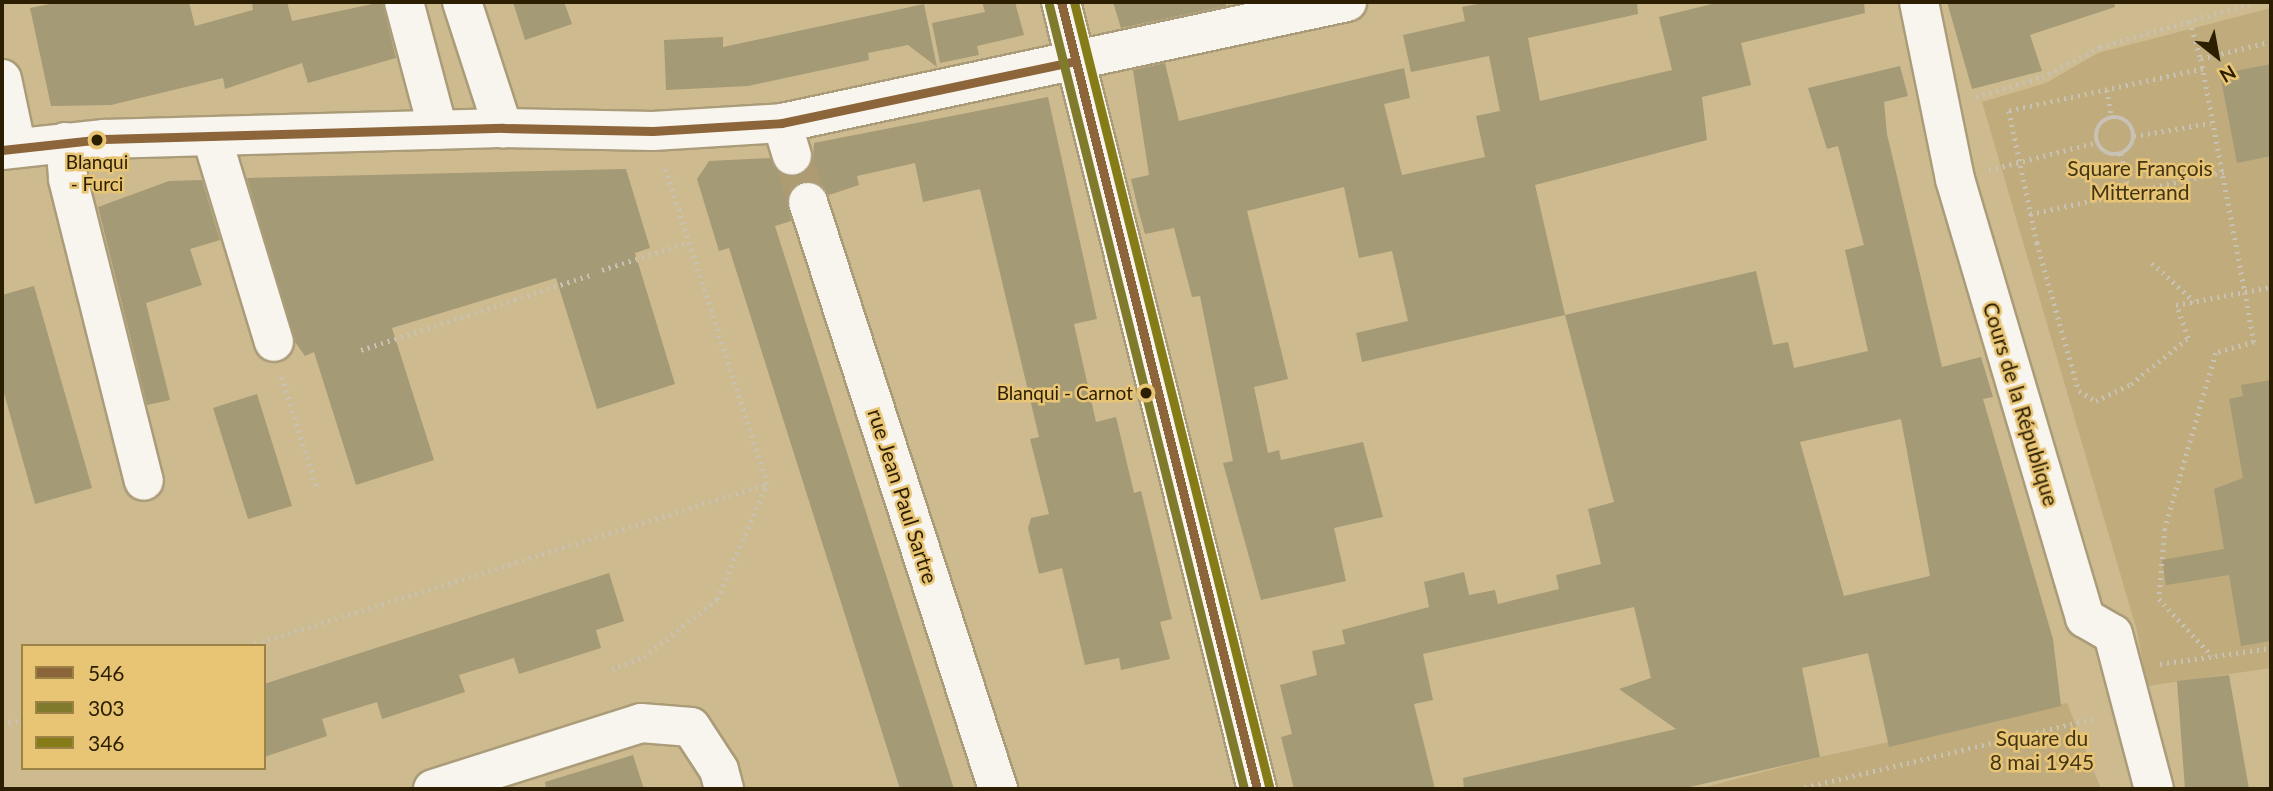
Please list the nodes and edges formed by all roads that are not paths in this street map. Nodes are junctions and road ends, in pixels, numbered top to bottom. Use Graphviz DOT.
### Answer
graph roads {
  1 [pos="404,2"];
  2 [pos="462,2"];
  3 [pos="1061,2"];
  4 [pos="1347,2"];
  5 [pos="1919,2"];
  6 [pos="1076,61"];
  7 [pos="2,79"];
  8 [pos="503,128"];
  9 [pos="438,130"];
  10 [pos="212,138"];
  11 [pos="65,142"];
  12 [pos="9,148"];
  13 [pos="808,202"];
  14 [pos="278,359"];
  15 [pos="144,481"];
  16 [pos="433,789"];
  17 [pos="724,789"];
  18 [pos="998,789"];
  19 [pos="1256,789"];
  20 [pos="2154,789"];
  1 -- 9 [label="street"];
  2 -- 8 [label="street"];
  3 -- 6 [label="street"];
  4 -- 6 [label="street"];
  5 -- 20 [label="street, Cours de la République"];
  6 -- 8 [label="street"];
  6 -- 19 [label="street"];
  7 -- 12 [label="street"];
  8 -- 9 [label="street"];
  9 -- 10 [label="street"];
  10 -- 11 [label="street"];
  10 -- 14 [label="street"];
  11 -- 12 [label="street"];
  11 -- 15 [label="street"];
  13 -- 18 [label="street, rue Jean Paul Sartre"];
  16 -- 17 [label="street"];
}
